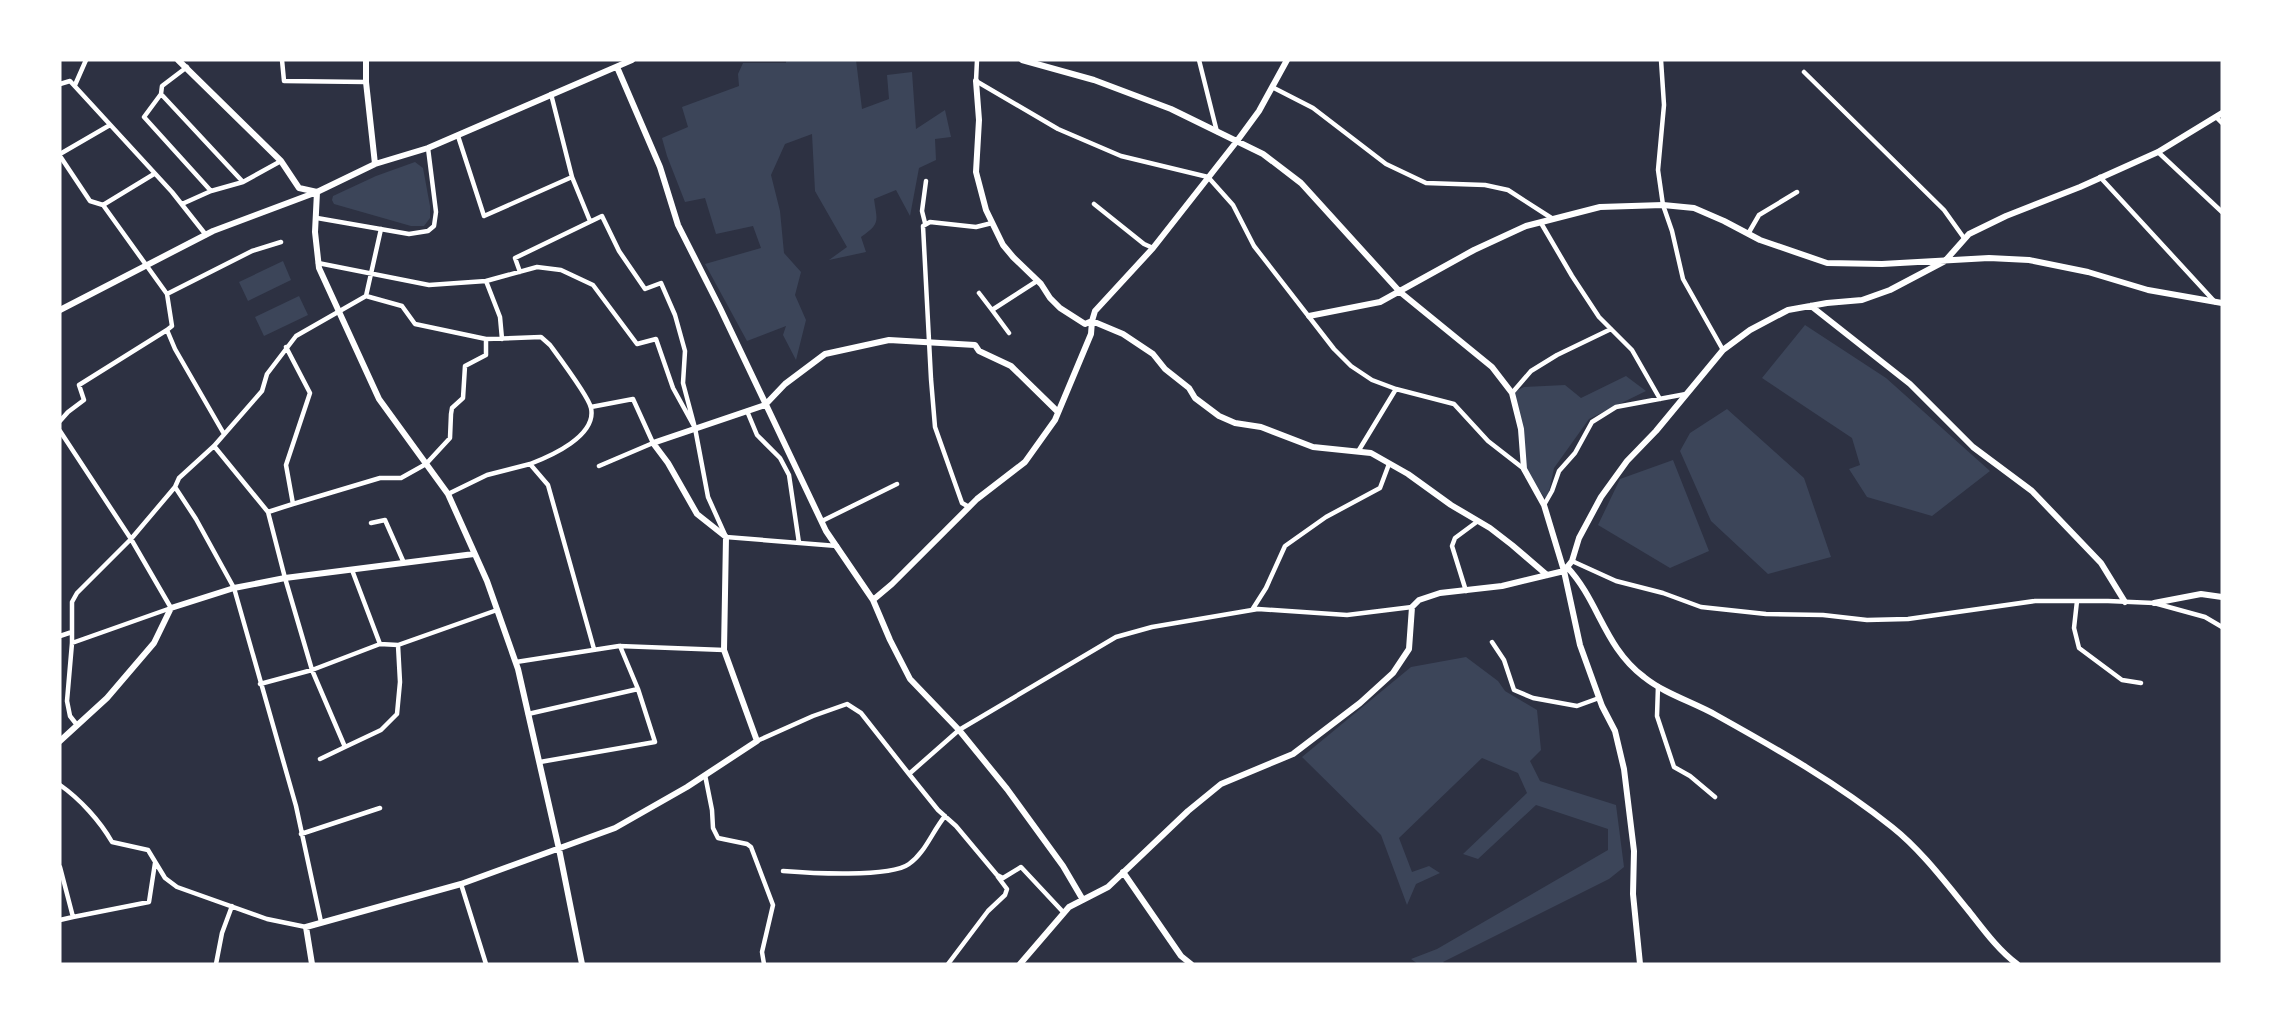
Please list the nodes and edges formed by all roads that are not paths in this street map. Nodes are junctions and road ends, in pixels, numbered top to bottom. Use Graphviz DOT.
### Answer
graph roads {
  1 [pos="86,60"];
  2 [pos="178,60"];
  3 [pos="282,60"];
  4 [pos="366,60"];
  5 [pos="632,60"];
  6 [pos="977,60"];
  7 [pos="1023,60"];
  8 [pos="1199,60"];
  9 [pos="1287,60"];
  10 [pos="1661,60"];
  11 [pos="187,67"];
  12 [pos="617,67"];
  13 [pos="1804,72"];
  14 [pos="976,81"];
  15 [pos="366,82"];
  16 [pos="60,84"];
  17 [pos="75,85"];
  18 [pos="1272,87"];
  19 [pos="551,93"];
  20 [pos="161,94"];
  21 [pos="2219,115"];
  22 [pos="2222,123"];
  23 [pos="110,125"];
  24 [pos="1217,132"];
  25 [pos="458,136"];
  26 [pos="1237,141"];
  27 [pos="428,148"];
  28 [pos="2158,152"];
  29 [pos="60,155"];
  30 [pos="281,161"];
  31 [pos="375,164"];
  32 [pos="154,174"];
  33 [pos="572,177"];
  34 [pos="1208,177"];
  35 [pos="2100,177"];
  36 [pos="926,181"];
  37 [pos="243,182"];
  38 [pos="211,191"];
  39 [pos="317,192"];
  40 [pos="1797,192"];
  41 [pos="182,204"];
  42 [pos="1095,204"];
  43 [pos="103,205"];
  44 [pos="1663,205"];
  45 [pos="2222,212"];
  46 [pos="317,218"];
  47 [pos="1554,220"];
  48 [pos="590,221"];
  49 [pos="925,223"];
  50 [pos="992,223"];
  51 [pos="1541,223"];
  52 [pos="381,229"];
  53 [pos="1748,234"];
  54 [pos="206,235"];
  55 [pos="1964,238"];
  56 [pos="281,242"];
  57 [pos="1153,248"];
  58 [pos="1945,261"];
  59 [pos="318,263"];
  60 [pos="145,266"];
  61 [pos="519,272"];
  62 [pos="371,274"];
  63 [pos="486,281"];
  64 [pos="1037,281"];
  65 [pos="1400,292"];
  66 [pos="979,293"];
  67 [pos="167,294"];
  68 [pos="366,296"];
  69 [pos="2219,303"];
  70 [pos="1811,306"];
  71 [pos="60,310"];
  72 [pos="338,310"];
  73 [pos="992,310"];
  74 [pos="1309,316"];
  75 [pos="1092,321"];
  76 [pos="1611,329"];
  77 [pos="167,330"];
  78 [pos="1009,333"];
  79 [pos="486,339"];
  80 [pos="502,339"];
  81 [pos="930,342"];
  82 [pos="286,347"];
  83 [pos="1723,350"];
  84 [pos="1396,389"];
  85 [pos="1512,393"];
  86 [pos="1686,394"];
  87 [pos="1660,399"];
  88 [pos="765,405"];
  89 [pos="591,407"];
  90 [pos="747,411"];
  91 [pos="1058,412"];
  92 [pos="60,421"];
  93 [pos="695,428"];
  94 [pos="60,431"];
  95 [pos="224,434"];
  96 [pos="653,443"];
  97 [pos="214,446"];
  98 [pos="1359,450"];
  99 [pos="426,464"];
  100 [pos="530,464"];
  101 [pos="1389,464"];
  102 [pos="599,466"];
  103 [pos="1524,469"];
  104 [pos="897,484"];
  105 [pos="175,487"];
  106 [pos="447,494"];
  107 [pos="293,504"];
  108 [pos="1544,505"];
  109 [pos="969,507"];
  110 [pos="268,512"];
  111 [pos="822,522"];
  112 [pos="1478,522"];
  113 [pos="371,523"];
  114 [pos="726,537"];
  115 [pos="130,538"];
  116 [pos="799,543"];
  117 [pos="837,546"];
  118 [pos="474,554"];
  119 [pos="404,563"];
  120 [pos="1567,567"];
  121 [pos="352,570"];
  122 [pos="1547,575"];
  123 [pos="285,578"];
  124 [pos="234,588"];
  125 [pos="1466,591"];
  126 [pos="2222,596"];
  127 [pos="873,600"];
  128 [pos="2077,601"];
  129 [pos="2125,602"];
  130 [pos="2154,603"];
  131 [pos="1412,607"];
  132 [pos="171,608"];
  133 [pos="497,610"];
  134 [pos="1252,610"];
  135 [pos="2222,627"];
  136 [pos="72,632"];
  137 [pos="60,636"];
  138 [pos="72,642"];
  139 [pos="1492,642"];
  140 [pos="380,644"];
  141 [pos="398,645"];
  142 [pos="620,646"];
  143 [pos="594,649"];
  144 [pos="724,650"];
  145 [pos="516,662"];
  146 [pos="312,670"];
  147 [pos="2141,682"];
  148 [pos="260,684"];
  149 [pos="1658,686"];
  150 [pos="638,689"];
  151 [pos="1599,698"];
  152 [pos="528,714"];
  153 [pos="77,725"];
  154 [pos="959,730"];
  155 [pos="60,741"];
  156 [pos="757,741"];
  157 [pos="345,747"];
  158 [pos="320,759"];
  159 [pos="540,762"];
  160 [pos="909,774"];
  161 [pos="705,775"];
  162 [pos="60,785"];
  163 [pos="1715,797"];
  164 [pos="380,808"];
  165 [pos="945,816"];
  166 [pos="301,834"];
  167 [pos="559,849"];
  168 [pos="155,861"];
  169 [pos="60,867"];
  170 [pos="783,871"];
  171 [pos="1123,872"];
  172 [pos="997,875"];
  173 [pos="461,884"];
  174 [pos="1083,900"];
  175 [pos="232,906"];
  176 [pos="1064,913"];
  177 [pos="73,917"];
  178 [pos="60,920"];
  179 [pos="321,922"];
  180 [pos="306,927"];
  181 [pos="216,964"];
  182 [pos="312,964"];
  183 [pos="486,964"];
  184 [pos="582,964"];
  185 [pos="764,964"];
  186 [pos="948,964"];
  187 [pos="1020,964"];
  188 [pos="1191,964"];
  189 [pos="1640,964"];
  190 [pos="2017,964"];
  1 -- 17 [label="street"];
  2 -- 11 [label="street"];
  3 -- 15 [label="street"];
  4 -- 15 [label="street"];
  5 -- 12 [label="street"];
  6 -- 14 [label="street"];
  7 -- 24 [label="street"];
  8 -- 24 [label="street"];
  9 -- 18 [label="street"];
  10 -- 44 [label="street"];
  11 -- 20 [label="street"];
  11 -- 30 [label="street"];
  12 -- 19 [label="street"];
  12 -- 88 [label="street"];
  13 -- 55 [label="street"];
  14 -- 34 [label="street"];
  14 -- 50 [label="street"];
  15 -- 31 [label="street"];
  16 -- 17 [label="street"];
  17 -- 23 [label="street"];
  18 -- 26 [label="street"];
  18 -- 47 [label="street"];
  19 -- 25 [label="street"];
  19 -- 33 [label="street"];
  20 -- 37 [label="street"];
  20 -- 38 [label="street"];
  21 -- 22 [label="street"];
  21 -- 28 [label="street"];
  23 -- 29 [label="street"];
  23 -- 32 [label="street"];
  24 -- 26 [label="street"];
  25 -- 27 [label="street"];
  25 -- 33 [label="street"];
  26 -- 34 [label="street"];
  26 -- 65 [label="street"];
  27 -- 31 [label="street"];
  27 -- 52 [label="street"];
  28 -- 35 [label="street"];
  28 -- 45 [label="street"];
  29 -- 43 [label="street"];
  30 -- 37 [label="street"];
  30 -- 39 [label="street"];
  31 -- 39 [label="street"];
  32 -- 41 [label="street"];
  32 -- 43 [label="street"];
  33 -- 48 [label="street"];
  34 -- 57 [label="street"];
  34 -- 74 [label="street"];
  35 -- 55 [label="street"];
  35 -- 69 [label="street"];
  36 -- 49 [label="street"];
  37 -- 38 [label="street"];
  38 -- 41 [label="street"];
  39 -- 46 [label="street"];
  39 -- 54 [label="street"];
  40 -- 53 [label="street"];
  41 -- 54 [label="street"];
  42 -- 57 [label="street"];
  43 -- 60 [label="street"];
  44 -- 47 [label="street"];
  44 -- 53 [label="street"];
  44 -- 83 [label="street"];
  46 -- 52 [label="street"];
  46 -- 59 [label="street"];
  47 -- 51 [label="street"];
  48 -- 61 [label="street"];
  48 -- 93 [label="street"];
  49 -- 50 [label="street"];
  49 -- 81 [label="street"];
  50 -- 64 [label="street"];
  51 -- 65 [label="street"];
  51 -- 76 [label="street"];
  52 -- 62 [label="street"];
  53 -- 58 [label="street"];
  54 -- 60 [label="street"];
  55 -- 58 [label="street"];
  56 -- 67 [label="street"];
  57 -- 75 [label="street"];
  58 -- 69 [label="street"];
  58 -- 70 [label="street"];
  59 -- 62 [label="street"];
  59 -- 72 [label="street"];
  60 -- 67 [label="street"];
  60 -- 71 [label="street"];
  61 -- 63 [label="street"];
  61 -- 93 [label="street"];
  62 -- 63 [label="street"];
  62 -- 68 [label="street"];
  63 -- 80 [label="street"];
  64 -- 73 [label="street"];
  64 -- 75 [label="street"];
  65 -- 74 [label="street"];
  65 -- 85 [label="street"];
  66 -- 73 [label="street"];
  67 -- 77 [label="street"];
  68 -- 72 [label="street"];
  68 -- 79 [label="street"];
  70 -- 83 [label="street"];
  70 -- 129 [label="street"];
  72 -- 82 [label="street"];
  72 -- 99 [label="street"];
  73 -- 78 [label="street"];
  74 -- 84 [label="street"];
  75 -- 91 [label="street"];
  75 -- 98 [label="street"];
  76 -- 85 [label="street"];
  76 -- 87 [label="street"];
  77 -- 92 [label="street"];
  77 -- 95 [label="street"];
  79 -- 80 [label="street"];
  79 -- 99 [label="street"];
  80 -- 89 [label="street"];
  81 -- 88 [label="street"];
  81 -- 91 [label="street"];
  81 -- 109 [label="street"];
  82 -- 95 [label="street"];
  82 -- 107 [label="street"];
  83 -- 86 [label="street"];
  84 -- 98 [label="street"];
  84 -- 103 [label="street"];
  85 -- 103 [label="street"];
  86 -- 87 [label="street"];
  86 -- 120 [label="street"];
  87 -- 108 [label="street"];
  88 -- 90 [label="street"];
  88 -- 111 [label="street"];
  89 -- 96 [label="street"];
  89 -- 100 [label="street"];
  90 -- 93 [label="street"];
  90 -- 116 [label="street"];
  91 -- 109 [label="street"];
  93 -- 96 [label="street"];
  93 -- 114 [label="street"];
  94 -- 115 [label="street"];
  95 -- 97 [label="street"];
  96 -- 102 [label="street"];
  96 -- 114 [label="street"];
  97 -- 105 [label="street"];
  97 -- 110 [label="street"];
  98 -- 101 [label="street"];
  99 -- 106 [label="street"];
  99 -- 107 [label="street"];
  100 -- 106 [label="street"];
  100 -- 143 [label="street"];
  101 -- 112 [label="street"];
  101 -- 134 [label="street"];
  103 -- 108 [label="street"];
  104 -- 111 [label="street"];
  105 -- 115 [label="street"];
  105 -- 124 [label="street"];
  106 -- 118 [label="street"];
  107 -- 110 [label="street"];
  108 -- 120 [label="street"];
  109 -- 127 [label="street"];
  110 -- 123 [label="street"];
  111 -- 117 [label="street"];
  112 -- 122 [label="street"];
  112 -- 125 [label="street"];
  113 -- 119 [label="street"];
  114 -- 116 [label="street"];
  114 -- 144 [label="street"];
  115 -- 132 [label="street"];
  115 -- 136 [label="street"];
  116 -- 117 [label="street"];
  117 -- 127 [label="street"];
  118 -- 119 [label="street"];
  118 -- 133 [label="street"];
  119 -- 121 [label="street"];
  120 -- 122 [label="street"];
  120 -- 128 [label="street"];
  120 -- 149 [label="street"];
  120 -- 151 [label="street"];
  121 -- 123 [label="street"];
  121 -- 140 [label="street"];
  122 -- 125 [label="street"];
  123 -- 124 [label="street"];
  123 -- 146 [label="street"];
  124 -- 132 [label="street"];
  124 -- 148 [label="street"];
  125 -- 131 [label="street"];
  126 -- 130 [label="street"];
  127 -- 154 [label="street"];
  128 -- 129 [label="street"];
  128 -- 147 [label="street"];
  129 -- 130 [label="street"];
  130 -- 135 [label="street"];
  131 -- 134 [label="street"];
  131 -- 171 [label="street"];
  132 -- 138 [label="street"];
  132 -- 153 [label="street"];
  133 -- 141 [label="street"];
  133 -- 145 [label="street"];
  134 -- 154 [label="street"];
  136 -- 137 [label="street"];
  136 -- 138 [label="street"];
  138 -- 153 [label="street"];
  139 -- 151 [label="street"];
  140 -- 141 [label="street"];
  140 -- 146 [label="street"];
  141 -- 157 [label="street"];
  142 -- 143 [label="street"];
  142 -- 144 [label="street"];
  142 -- 150 [label="street"];
  143 -- 145 [label="street"];
  144 -- 156 [label="street"];
  145 -- 152 [label="street"];
  146 -- 148 [label="street"];
  146 -- 157 [label="street"];
  148 -- 166 [label="street"];
  149 -- 163 [label="street"];
  149 -- 190 [label="street"];
  150 -- 152 [label="street"];
  150 -- 159 [label="street"];
  151 -- 189 [label="street"];
  152 -- 159 [label="street"];
  153 -- 155 [label="street"];
  154 -- 160 [label="street"];
  154 -- 174 [label="street"];
  156 -- 160 [label="street"];
  156 -- 161 [label="street"];
  157 -- 158 [label="street"];
  159 -- 167 [label="street"];
  160 -- 165 [label="street"];
  161 -- 167 [label="street"];
  161 -- 185 [label="street"];
  162 -- 168 [label="street"];
  164 -- 166 [label="street"];
  165 -- 170 [label="street"];
  165 -- 172 [label="street"];
  166 -- 179 [label="street"];
  167 -- 173 [label="street"];
  167 -- 184 [label="street"];
  168 -- 175 [label="street"];
  168 -- 177 [label="street"];
  169 -- 177 [label="street"];
  171 -- 174 [label="street"];
  171 -- 188 [label="street"];
  172 -- 176 [label="street"];
  172 -- 186 [label="street"];
  173 -- 179 [label="street"];
  173 -- 183 [label="street"];
  174 -- 176 [label="street"];
  175 -- 180 [label="street"];
  175 -- 181 [label="street"];
  176 -- 187 [label="street"];
  177 -- 178 [label="street"];
  179 -- 180 [label="street"];
  180 -- 182 [label="street"];
}
